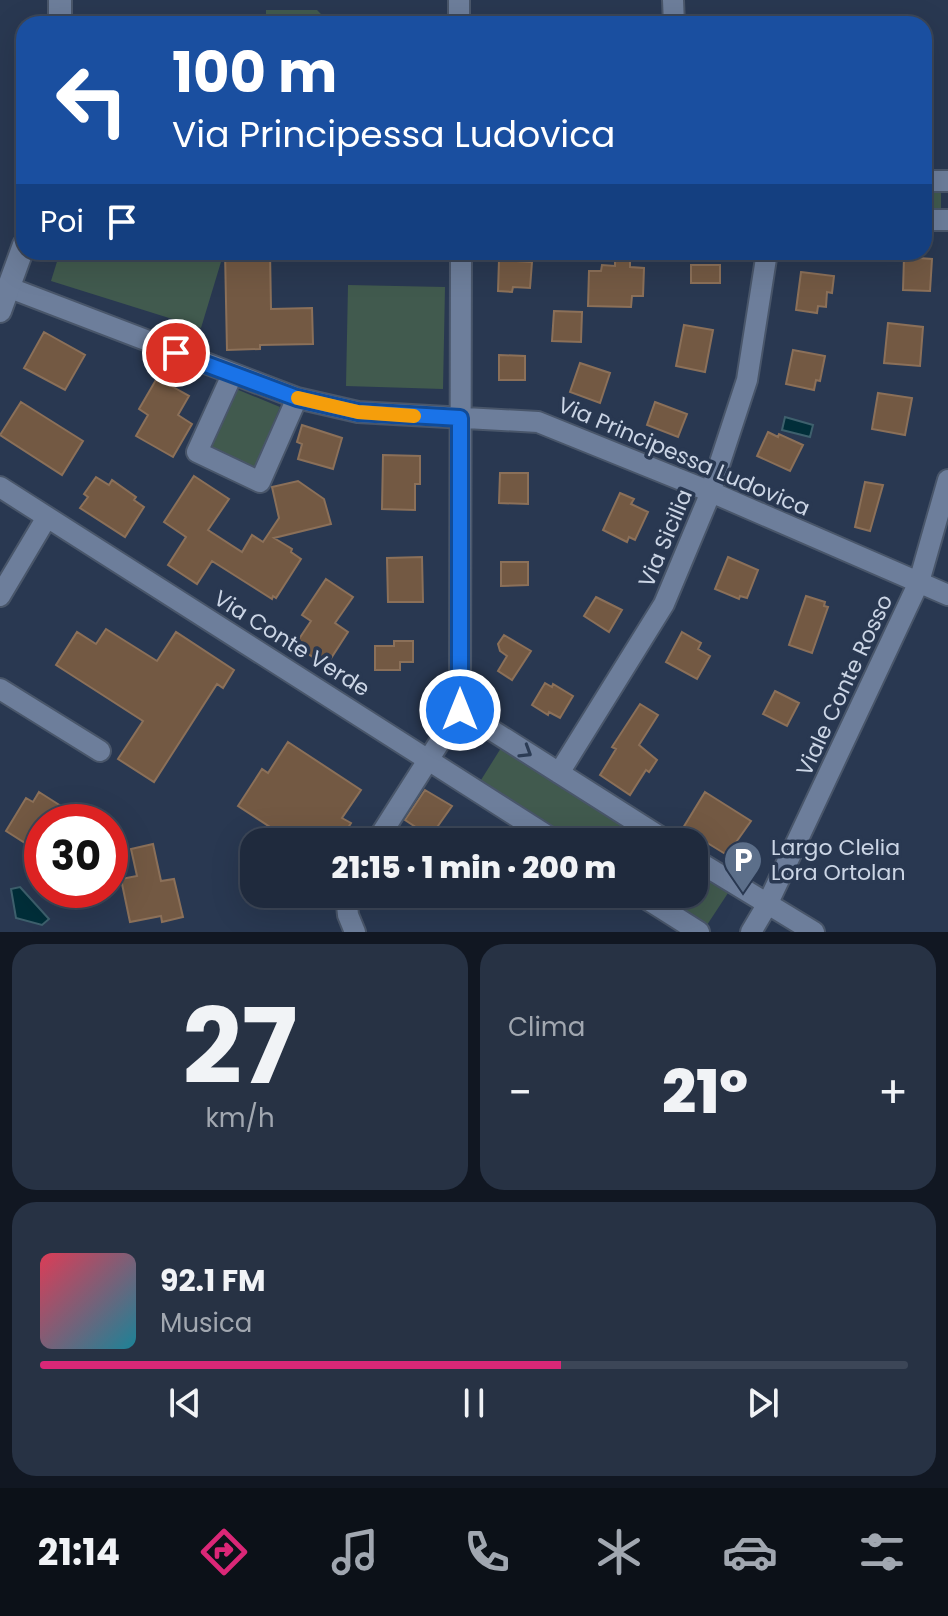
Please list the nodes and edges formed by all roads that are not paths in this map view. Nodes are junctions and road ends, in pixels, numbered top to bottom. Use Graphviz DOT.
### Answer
graph roads {
  1 [pos="19,260"];
  2 [pos="461,260"];
  3 [pos="766,260"];
  4 [pos="10,288"];
  5 [pos="0,311"];
  6 [pos="232,375"];
  7 [pos="297,398"];
  8 [pos="460,418"];
  9 [pos="948,480"];
  10 [pos="0,487"];
  11 [pos="711,492"];
  12 [pos="47,517"];
  13 [pos="919,582"];
  14 [pos="948,595"];
  15 [pos="0,596"];
  16 [pos="0,689"];
  17 [pos="460,710"];
  18 [pos="100,751"];
  19 [pos="427,760"];
  20 [pos="559,773"];
  21 [pos="385,828"];
  22 [pos="535,828"];
  23 [pos="646,828"];
  24 [pos="708,868"];
  25 [pos="767,905"];
  26 [pos="347,908"];
  27 [pos="661,908"];
  28 [pos="690,927"];
  29 [pos="355,932"];
  30 [pos="751,932"];
  31 [pos="814,932"];
  1 -- 4 [label="street"];
  2 -- 8 [label="street"];
  3 -- 11 [label="street, Via Sicilia"];
  4 -- 5 [label="street"];
  4 -- 6 [label="street, Via Principessa Ludovica"];
  6 -- 7 [label="street, Via Principessa Ludovica"];
  6 -- 7 [label="street"];
  7 -- 8 [label="street, Via Principessa Ludovica"];
  8 -- 11 [label="street, Via Principessa Ludovica"];
  8 -- 17 [label="street"];
  9 -- 13 [label="street, Viale Conte Rosso"];
  10 -- 12 [label="street, Via Conte Verde"];
  11 -- 13 [label="street, Via Principessa Ludovica"];
  11 -- 20 [label="street, Via Sicilia"];
  12 -- 15 [label="street"];
  12 -- 19 [label="street, Via Conte Verde"];
  13 -- 14 [label="street, Via Principessa Ludovica"];
  13 -- 25 [label="street, Viale Conte Rosso"];
  16 -- 18 [label="street"];
  17 -- 19 [label="street"];
  17 -- 20 [label="street, one-way"];
  19 -- 21 [label="street"];
  19 -- 22 [label="street, Via Conte Verde"];
  20 -- 23 [label="street"];
  24 -- 25 [label="street"];
  25 -- 30 [label="street"];
  25 -- 31 [label="street"];
  26 -- 29 [label="street"];
  27 -- 28 [label="street"];
}
